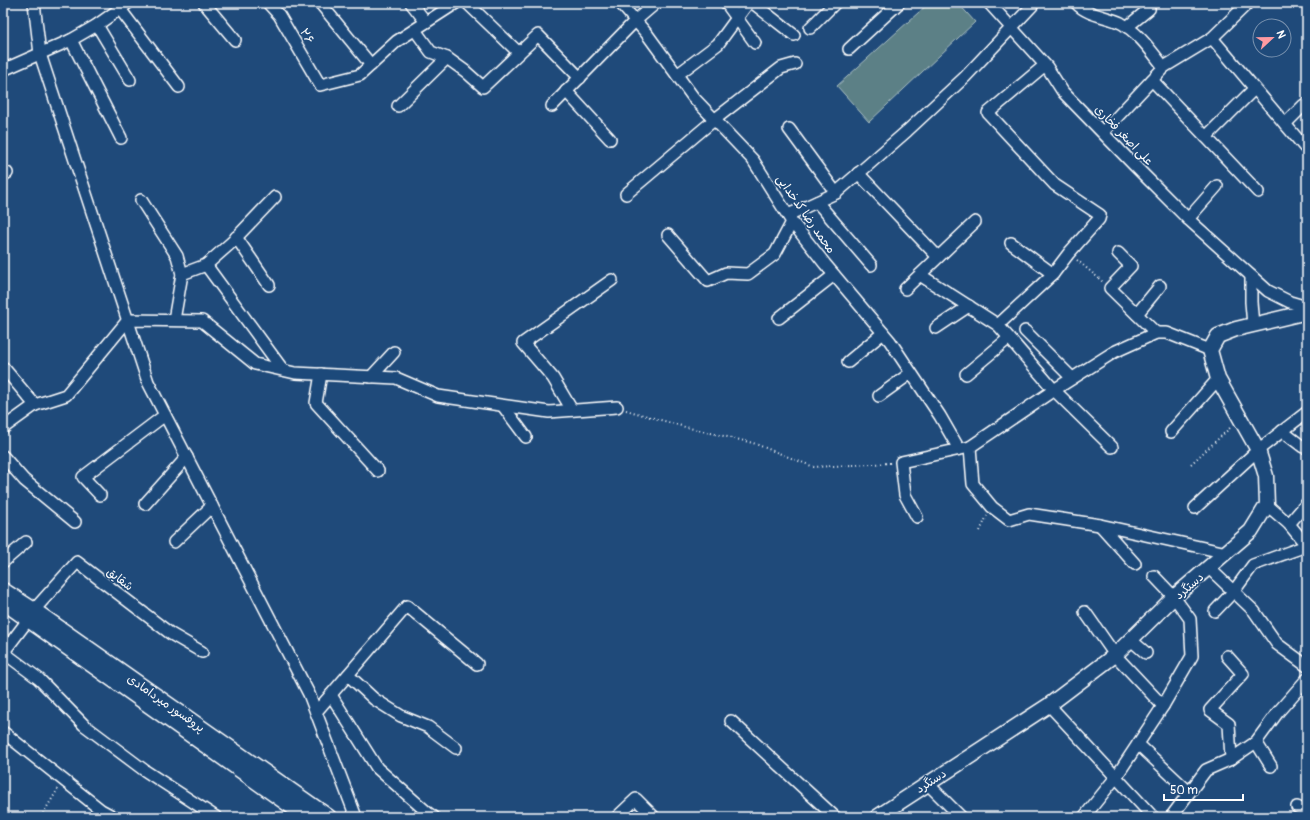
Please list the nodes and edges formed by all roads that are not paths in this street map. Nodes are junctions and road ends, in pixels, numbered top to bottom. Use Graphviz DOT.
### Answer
graph roads {
  1 [pos="34,3"];
  2 [pos="204,3"];
  3 [pos="268,3"];
  4 [pos="320,3"];
  5 [pos="411,3"];
  6 [pos="456,3"];
  7 [pos="467,3"];
  8 [pos="620,3"];
  9 [pos="656,3"];
  10 [pos="726,3"];
  11 [pos="748,3"];
  12 [pos="753,3"];
  13 [pos="835,3"];
  14 [pos="899,3"];
  15 [pos="989,3"];
  16 [pos="1076,3"];
  17 [pos="1146,3"];
  18 [pos="1248,3"];
  19 [pos="124,6"];
  20 [pos="1032,6"];
  21 [pos="737,18"];
  22 [pos="636,21"];
  23 [pos="426,22"];
  24 [pos="97,25"];
  25 [pos="1127,27"];
  26 [pos="810,28"];
  27 [pos="1012,28"];
  28 [pos="415,30"];
  29 [pos="794,35"];
  30 [pos="1212,38"];
  31 [pos="71,40"];
  32 [pos="235,40"];
  33 [pos="755,43"];
  34 [pos="849,48"];
  35 [pos="518,53"];
  36 [pos="40,54"];
  37 [pos="447,58"];
  38 [pos="796,64"];
  39 [pos="371,65"];
  40 [pos="1045,65"];
  41 [pos="1164,67"];
  42 [pos="3,70"];
  43 [pos="677,75"];
  44 [pos="580,78"];
  45 [pos="130,80"];
  46 [pos="1152,80"];
  47 [pos="179,87"];
  48 [pos="1254,89"];
  49 [pos="566,91"];
  50 [pos="1304,105"];
  51 [pos="398,106"];
  52 [pos="552,106"];
  53 [pos="714,120"];
  54 [pos="1285,124"];
  55 [pos="789,129"];
  56 [pos="1103,132"];
  57 [pos="1206,137"];
  58 [pos="121,138"];
  59 [pos="610,139"];
  60 [pos="1307,150"];
  61 [pos="858,174"];
  62 [pos="1217,186"];
  63 [pos="1258,192"];
  64 [pos="836,193"];
  65 [pos="626,194"];
  66 [pos="275,197"];
  67 [pos="141,200"];
  68 [pos="817,202"];
  69 [pos="790,218"];
  70 [pos="1188,218"];
  71 [pos="975,222"];
  72 [pos="668,235"];
  73 [pos="236,238"];
  74 [pos="1011,243"];
  75 [pos="1118,253"];
  76 [pos="938,257"];
  77 [pos="206,265"];
  78 [pos="871,265"];
  79 [pos="182,274"];
  80 [pos="1053,274"];
  81 [pos="834,275"];
  82 [pos="920,275"];
  83 [pos="1250,276"];
  84 [pos="612,280"];
  85 [pos="269,285"];
  86 [pos="1160,286"];
  87 [pos="905,289"];
  88 [pos="969,306"];
  89 [pos="1307,307"];
  90 [pos="1307,312"];
  91 [pos="1137,314"];
  92 [pos="779,318"];
  93 [pos="128,320"];
  94 [pos="174,320"];
  95 [pos="998,325"];
  96 [pos="1253,325"];
  97 [pos="936,328"];
  98 [pos="1025,331"];
  99 [pos="883,333"];
  100 [pos="1156,333"];
  101 [pos="1009,338"];
  102 [pos="1210,350"];
  103 [pos="394,352"];
  104 [pos="848,362"];
  105 [pos="3,367"];
  106 [pos="282,370"];
  107 [pos="911,373"];
  108 [pos="322,374"];
  109 [pos="966,374"];
  110 [pos="371,377"];
  111 [pos="1072,378"];
  112 [pos="1218,378"];
  113 [pos="1054,390"];
  114 [pos="879,396"];
  115 [pos="35,405"];
  116 [pos="503,406"];
  117 [pos="618,407"];
  118 [pos="572,410"];
  119 [pos="1307,412"];
  120 [pos="165,415"];
  121 [pos="3,428"];
  122 [pos="1282,431"];
  123 [pos="1171,432"];
  124 [pos="526,437"];
  125 [pos="1112,447"];
  126 [pos="964,448"];
  127 [pos="1303,448"];
  128 [pos="1258,450"];
  129 [pos="3,456"];
  130 [pos="187,457"];
  131 [pos="378,470"];
  132 [pos="100,495"];
  133 [pos="1307,503"];
  134 [pos="145,504"];
  135 [pos="1267,505"];
  136 [pos="212,506"];
  137 [pos="1195,508"];
  138 [pos="917,517"];
  139 [pos="75,522"];
  140 [pos="1289,524"];
  141 [pos="1100,525"];
  142 [pos="26,542"];
  143 [pos="174,542"];
  144 [pos="1307,546"];
  145 [pos="1227,553"];
  146 [pos="3,562"];
  147 [pos="1135,564"];
  148 [pos="1209,568"];
  149 [pos="1154,576"];
  150 [pos="3,590"];
  151 [pos="1234,591"];
  152 [pos="1174,598"];
  153 [pos="3,602"];
  154 [pos="1215,611"];
  155 [pos="1085,612"];
  156 [pos="31,615"];
  157 [pos="1131,640"];
  158 [pos="202,652"];
  159 [pos="3,653"];
  160 [pos="1146,653"];
  161 [pos="1114,655"];
  162 [pos="1227,656"];
  163 [pos="477,664"];
  164 [pos="1307,666"];
  165 [pos="348,674"];
  166 [pos="1307,679"];
  167 [pos="331,695"];
  168 [pos="1049,705"];
  169 [pos="1163,706"];
  170 [pos="316,712"];
  171 [pos="731,721"];
  172 [pos="3,732"];
  173 [pos="1256,742"];
  174 [pos="1138,744"];
  175 [pos="456,748"];
  176 [pos="1231,759"];
  177 [pos="1271,766"];
  178 [pos="1116,777"];
  179 [pos="928,784"];
  180 [pos="1189,792"];
  181 [pos="1297,806"];
  182 [pos="1307,812"];
  183 [pos="114,817"];
  184 [pos="216,817"];
  185 [pos="306,817"];
  186 [pos="329,817"];
  187 [pos="356,817"];
  188 [pos="434,817"];
  189 [pos="617,817"];
  190 [pos="654,817"];
  191 [pos="835,817"];
  192 [pos="876,817"];
  193 [pos="961,817"];
  194 [pos="1084,817"];
  195 [pos="1153,817"];
  196 [pos="1171,817"];
  1 -- 36 [label="street"];
  2 -- 32 [label="street"];
  3 -- 39 [label="street, ۲۶"];
  4 -- 39 [label="street"];
  5 -- 23 [label="street"];
  6 -- 23 [label="street"];
  7 -- 35 [label="street"];
  8 -- 22 [label="street, محمد رضا کدخدایی"];
  9 -- 22 [label="street"];
  10 -- 21 [label="street"];
  11 -- 21 [label="street"];
  12 -- 29 [label="street"];
  13 -- 26 [label="street"];
  14 -- 34 [label="street"];
  15 -- 27 [label="street, علی اصغر فخاری"];
  16 -- 25 [label="street"];
  17 -- 25 [label="street"];
  18 -- 30 [label="street"];
  19 -- 24 [label="street"];
  19 -- 47 [label="street"];
  20 -- 27 [label="street"];
  21 -- 33 [label="street"];
  21 -- 43 [label="street"];
  22 -- 43 [label="street, محمد رضا کدخدایی"];
  22 -- 44 [label="street"];
  23 -- 28 [label="street"];
  24 -- 31 [label="street"];
  24 -- 45 [label="street"];
  25 -- 41 [label="street"];
  27 -- 40 [label="street, علی اصغر فخاری"];
  27 -- 61 [label="street"];
  28 -- 37 [label="street"];
  28 -- 39 [label="street"];
  30 -- 41 [label="street"];
  30 -- 48 [label="street"];
  31 -- 36 [label="street"];
  31 -- 58 [label="street"];
  35 -- 37 [label="street"];
  35 -- 44 [label="street"];
  36 -- 42 [label="street"];
  36 -- 93 [label="street"];
  37 -- 51 [label="street"];
  38 -- 53 [label="street"];
  40 -- 56 [label="street, علی اصغر فخاری"];
  40 -- 80 [label="street"];
  41 -- 46 [label="street"];
  43 -- 53 [label="street, محمد رضا کدخدایی"];
  44 -- 49 [label="street"];
  46 -- 56 [label="street"];
  46 -- 57 [label="street"];
  48 -- 54 [label="street"];
  48 -- 57 [label="street"];
  49 -- 52 [label="street"];
  49 -- 59 [label="street"];
  50 -- 54 [label="street"];
  53 -- 65 [label="street"];
  53 -- 69 [label="street, محمد رضا کدخدایی"];
  54 -- 60 [label="street"];
  55 -- 64 [label="street"];
  56 -- 70 [label="street, علی اصغر فخاری"];
  57 -- 63 [label="street"];
  61 -- 64 [label="street"];
  61 -- 76 [label="street"];
  62 -- 70 [label="street"];
  64 -- 68 [label="street"];
  66 -- 73 [label="street"];
  67 -- 79 [label="street"];
  68 -- 69 [label="street"];
  68 -- 78 [label="street"];
  69 -- 72 [label="street"];
  69 -- 81 [label="street, محمد رضا کدخدایی"];
  70 -- 83 [label="street, علی اصغر فخاری"];
  71 -- 76 [label="street"];
  73 -- 77 [label="street"];
  73 -- 85 [label="street"];
  74 -- 80 [label="street"];
  75 -- 91 [label="street"];
  76 -- 82 [label="street"];
  77 -- 79 [label="street"];
  77 -- 106 [label="street"];
  79 -- 94 [label="street"];
  80 -- 95 [label="street"];
  81 -- 92 [label="street"];
  81 -- 99 [label="street, محمد رضا کدخدایی"];
  82 -- 87 [label="street"];
  82 -- 88 [label="street"];
  83 -- 89 [label="street, علی اصغر فخاری"];
  83 -- 96 [label="street"];
  84 -- 118 [label="street"];
  86 -- 91 [label="street"];
  88 -- 95 [label="street"];
  88 -- 97 [label="street"];
  90 -- 96 [label="main road"];
  91 -- 100 [label="street"];
  93 -- 94 [label="street"];
  93 -- 115 [label="street"];
  93 -- 120 [label="street"];
  94 -- 106 [label="street"];
  95 -- 101 [label="street"];
  96 -- 102 [label="main road"];
  98 -- 111 [label="street"];
  99 -- 104 [label="street"];
  99 -- 107 [label="street, محمد رضا کدخدایی"];
  100 -- 102 [label="street"];
  100 -- 111 [label="street"];
  101 -- 109 [label="street"];
  101 -- 113 [label="street"];
  102 -- 112 [label="main road"];
  103 -- 110 [label="street"];
  105 -- 115 [label="street"];
  106 -- 108 [label="street"];
  107 -- 114 [label="street"];
  107 -- 126 [label="street, محمد رضا کدخدایی"];
  108 -- 110 [label="street"];
  108 -- 131 [label="street"];
  110 -- 116 [label="street"];
  111 -- 113 [label="street"];
  112 -- 123 [label="street"];
  112 -- 128 [label="main road"];
  113 -- 125 [label="street"];
  113 -- 126 [label="street"];
  115 -- 121 [label="street"];
  116 -- 118 [label="street"];
  116 -- 124 [label="street"];
  117 -- 118 [label="street"];
  119 -- 122 [label="street"];
  120 -- 130 [label="street"];
  120 -- 132 [label="street"];
  122 -- 127 [label="street"];
  122 -- 128 [label="street"];
  126 -- 138 [label="street"];
  126 -- 141 [label="street"];
  128 -- 135 [label="main road"];
  128 -- 137 [label="street"];
  129 -- 139 [label="street"];
  130 -- 134 [label="street"];
  130 -- 136 [label="street"];
  133 -- 140 [label="street"];
  135 -- 140 [label="street"];
  135 -- 145 [label="main road, دستگرد"];
  136 -- 143 [label="street"];
  136 -- 170 [label="street"];
  140 -- 144 [label="street"];
  141 -- 145 [label="street"];
  141 -- 147 [label="street"];
  142 -- 146 [label="street"];
  144 -- 151 [label="street"];
  145 -- 148 [label="main road, دستگرد"];
  148 -- 151 [label="street"];
  148 -- 152 [label="main road, دستگرد"];
  149 -- 152 [label="street"];
  150 -- 156 [label="main road, پروفسور میردامادی"];
  151 -- 154 [label="street"];
  151 -- 164 [label="street"];
  152 -- 157 [label="main road, دستگرد"];
  152 -- 169 [label="street"];
  153 -- 156 [label="main road, پروفسور میردامادی"];
  155 -- 161 [label="street"];
  156 -- 158 [label="street, شقایق"];
  156 -- 159 [label="street"];
  156 -- 185 [label="main road, پروفسور میردامادی"];
  156 -- 186 [label="main road, پروفسور میردامادی"];
  157 -- 160 [label="street"];
  157 -- 161 [label="main road, دستگرد"];
  159 -- 184 [label="street"];
  161 -- 168 [label="main road, دستگرد"];
  161 -- 169 [label="street"];
  162 -- 176 [label="street"];
  163 -- 165 [label="street"];
  165 -- 167 [label="street"];
  165 -- 175 [label="street"];
  166 -- 173 [label="street"];
  167 -- 170 [label="street"];
  167 -- 188 [label="street"];
  168 -- 178 [label="street"];
  168 -- 179 [label="main road, دستگرد"];
  169 -- 174 [label="street"];
  170 -- 187 [label="street"];
  171 -- 191 [label="street"];
  172 -- 183 [label="street"];
  173 -- 176 [label="street"];
  173 -- 177 [label="street"];
  174 -- 178 [label="street"];
  174 -- 180 [label="street"];
  176 -- 180 [label="street"];
  178 -- 194 [label="street"];
  178 -- 195 [label="street"];
  179 -- 192 [label="main road, دستگرد"];
  179 -- 193 [label="street"];
  180 -- 196 [label="street"];
  181 -- 182 [label="street"];
  189 -- 190 [label="street"];
}
